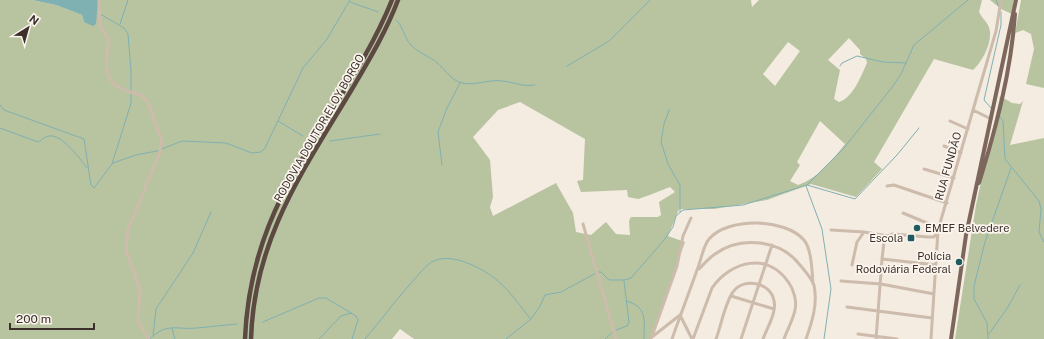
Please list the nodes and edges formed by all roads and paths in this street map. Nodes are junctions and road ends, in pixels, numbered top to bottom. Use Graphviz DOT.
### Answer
graph roads {
  1 [pos="100,0"];
  2 [pos="392,0"];
  3 [pos="398,0"];
  4 [pos="1001,0"];
  5 [pos="1016,1"];
  6 [pos="996,96"];
  7 [pos="973,110"];
  8 [pos="991,119"];
  9 [pos="950,121"];
  10 [pos="994,128"];
  11 [pos="968,129"];
  12 [pos="944,146"];
  13 [pos="961,153"];
  14 [pos="924,169"];
  15 [pos="954,178"];
  16 [pos="887,186"];
  17 [pos="947,203"];
  18 [pos="970,212"];
  19 [pos="903,214"];
  20 [pos="692,218"];
  21 [pos="583,224"];
  22 [pos="939,229"];
  23 [pos="831,230"];
  24 [pos="864,232"];
  25 [pos="888,236"];
  26 [pos="772,245"];
  27 [pos="882,259"];
  28 [pos="766,264"];
  29 [pos="852,265"];
  30 [pos="936,265"];
  31 [pos="698,270"];
  32 [pos="841,281"];
  33 [pos="759,284"];
  34 [pos="813,284"];
  35 [pos="881,284"];
  36 [pos="934,294"];
  37 [pos="731,296"];
  38 [pos="753,302"];
  39 [pos="847,307"];
  40 [pos="774,309"];
  41 [pos="879,311"];
  42 [pos="680,315"];
  43 [pos="932,318"];
  44 [pos="858,334"];
  45 [pos="652,338"];
  46 [pos="876,338"];
  47 [pos="149,339"];
  48 [pos="245,339"];
  49 [pos="251,339"];
  50 [pos="616,339"];
  51 [pos="672,339"];
  52 [pos="692,339"];
  53 [pos="716,339"];
  54 [pos="741,339"];
  55 [pos="764,339"];
  56 [pos="784,339"];
  57 [pos="806,339"];
  58 [pos="897,339"];
  59 [pos="931,339"];
  60 [pos="951,339"];
  1 -- 47 [label="street"];
  2 -- 48 [label="highway, RODOVIA DOUTOR ELOY BORGO"];
  3 -- 49 [label="highway, RODOVIA DOUTOR ELOY BORGO"];
  4 -- 7 [label="street, RUA FUNDÃO"];
  5 -- 6 [label="main road"];
  5 -- 10 [label="main road"];
  6 -- 8 [label="main road"];
  6 -- 10 [label="main road"];
  7 -- 8 [label="street"];
  7 -- 11 [label="street, RUA FUNDÃO"];
  8 -- 18 [label="main road"];
  9 -- 11 [label="street"];
  10 -- 18 [label="main road"];
  11 -- 13 [label="street, RUA FUNDÃO"];
  12 -- 13 [label="street"];
  13 -- 15 [label="street, RUA FUNDÃO"];
  14 -- 15 [label="street"];
  15 -- 17 [label="street, RUA FUNDÃO"];
  16 -- 17 [label="street"];
  17 -- 22 [label="street, RUA FUNDÃO"];
  18 -- 60 [label="main road"];
  19 -- 22 [label="street"];
  20 -- 45 [label="street"];
  21 -- 50 [label="street"];
  22 -- 25 [label="street"];
  22 -- 30 [label="street, RUA FUNDÃO"];
  23 -- 24 [label="street"];
  24 -- 25 [label="street"];
  24 -- 29 [label="street"];
  25 -- 27 [label="street"];
  26 -- 28 [label="street"];
  26 -- 31 [label="street"];
  26 -- 34 [label="street"];
  27 -- 30 [label="street"];
  27 -- 35 [label="street"];
  28 -- 33 [label="street"];
  28 -- 52 [label="street"];
  28 -- 56 [label="street"];
  30 -- 36 [label="street, RUA FUNDÃO"];
  31 -- 34 [label="street"];
  31 -- 42 [label="street"];
  32 -- 35 [label="street"];
  33 -- 37 [label="street"];
  33 -- 38 [label="street"];
  33 -- 40 [label="street"];
  34 -- 57 [label="street"];
  35 -- 36 [label="street"];
  35 -- 41 [label="street"];
  36 -- 43 [label="street, RUA FUNDÃO"];
  37 -- 38 [label="street"];
  37 -- 53 [label="street"];
  38 -- 40 [label="street"];
  38 -- 54 [label="street"];
  39 -- 41 [label="street"];
  40 -- 55 [label="street"];
  41 -- 43 [label="street"];
  41 -- 46 [label="street"];
  42 -- 45 [label="street"];
  42 -- 51 [label="street"];
  42 -- 52 [label="street"];
  43 -- 59 [label="street, RUA FUNDÃO"];
  44 -- 46 [label="street"];
  46 -- 58 [label="street"];
}
